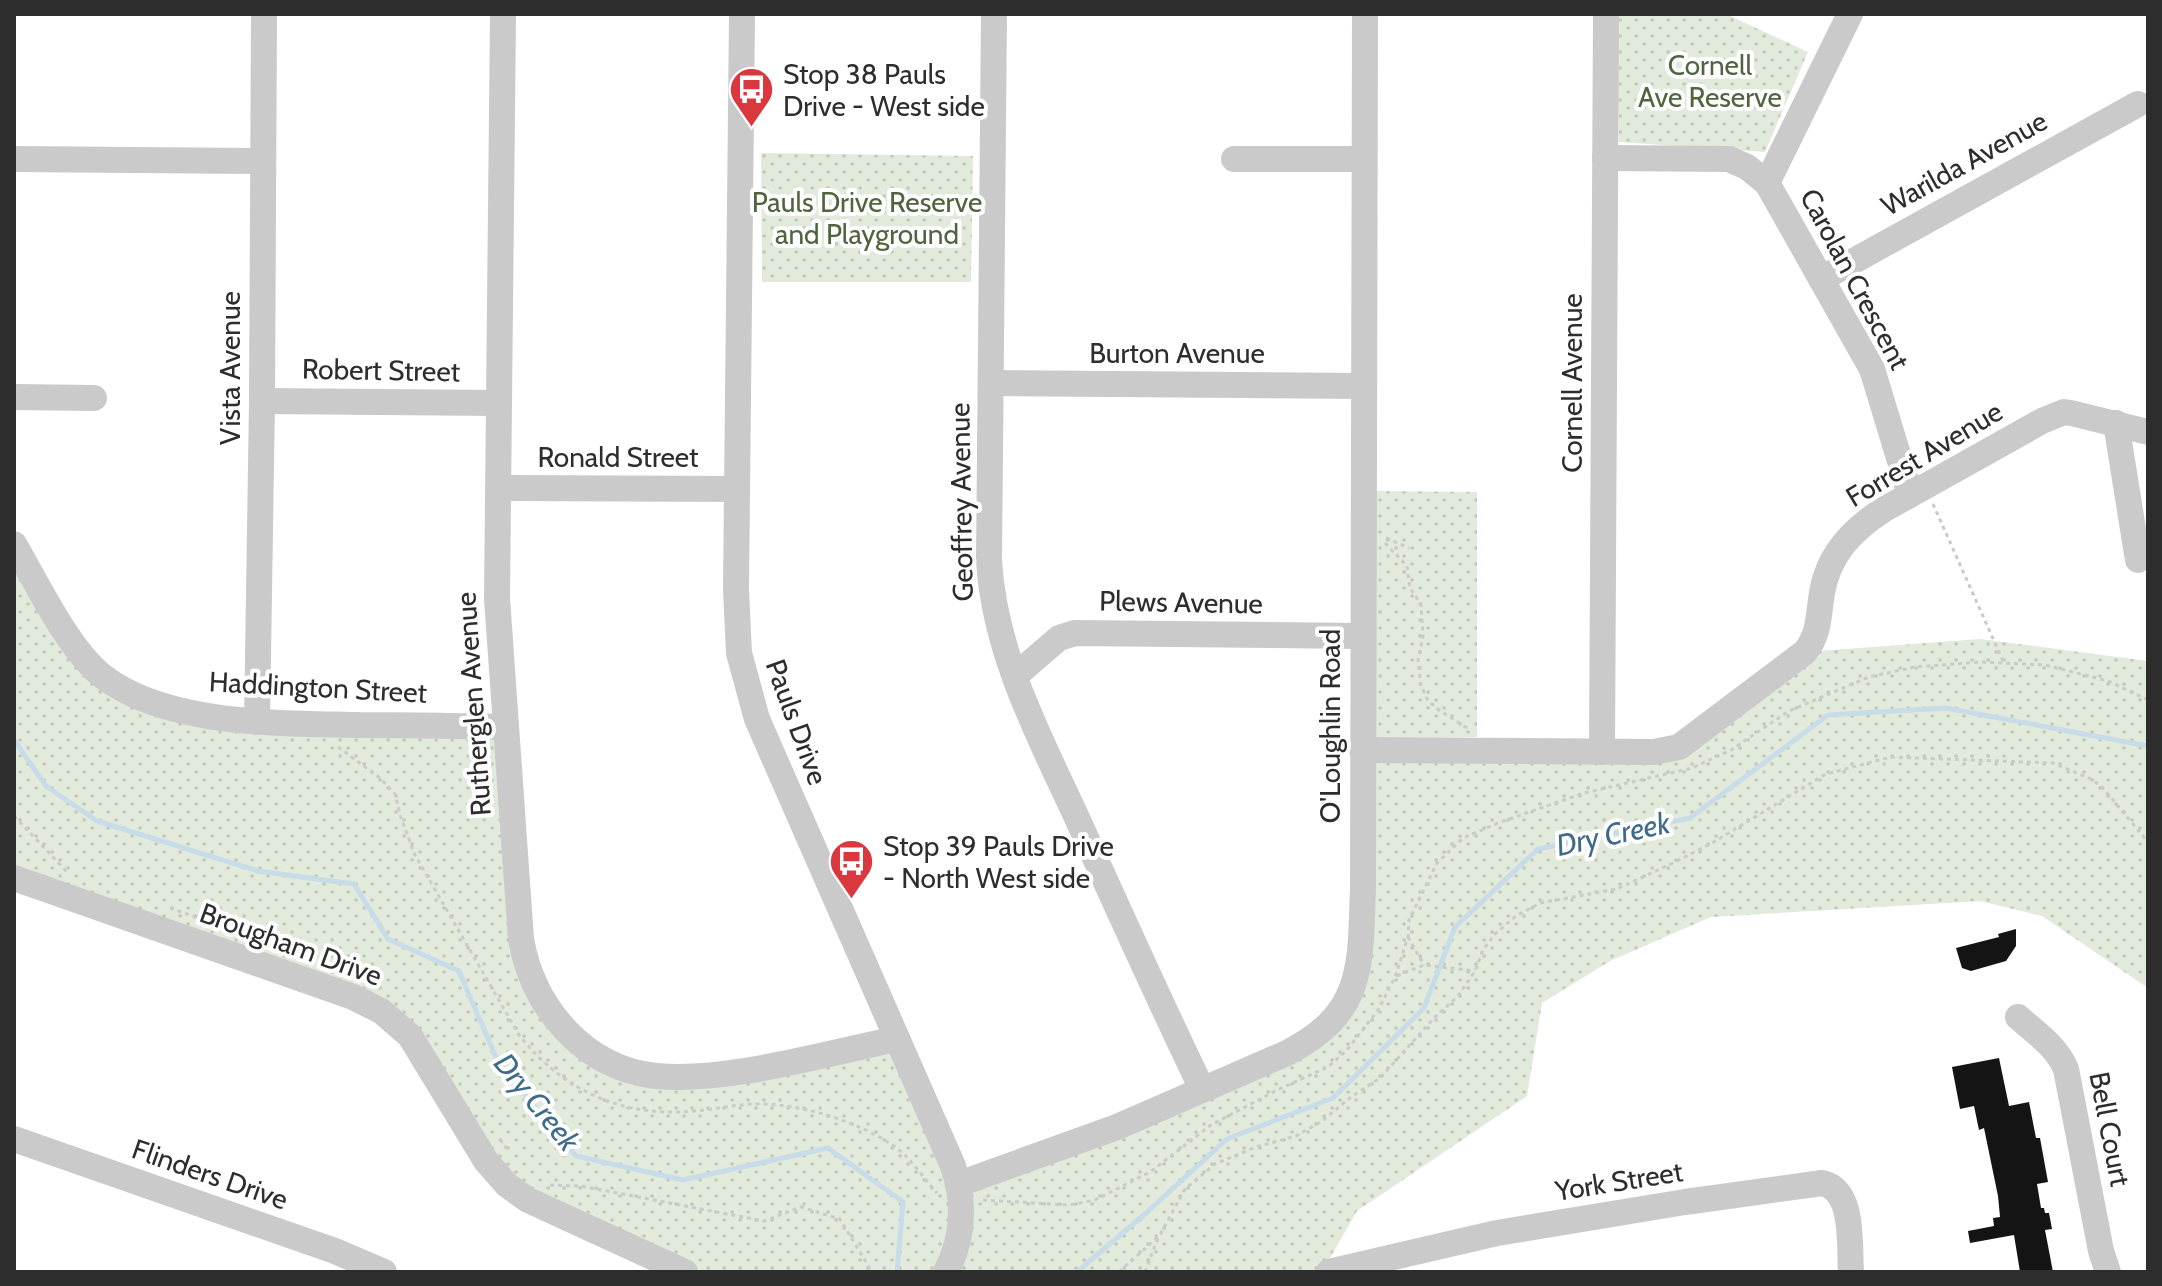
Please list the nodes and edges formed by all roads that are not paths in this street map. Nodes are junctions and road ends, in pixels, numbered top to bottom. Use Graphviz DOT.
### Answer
graph roads {
  1 [pos="264,14"];
  2 [pos="503,14"];
  3 [pos="742,14"];
  4 [pos="994,14"];
  5 [pos="1365,14"];
  6 [pos="1606,14"];
  7 [pos="1850,14"];
  8 [pos="2138,104"];
  9 [pos="1605,158"];
  10 [pos="14,159"];
  11 [pos="1234,159"];
  12 [pos="1364,159"];
  13 [pos="263,161"];
  14 [pos="1767,183"];
  15 [pos="1821,279"];
  16 [pos="991,383"];
  17 [pos="1363,386"];
  18 [pos="14,397"];
  19 [pos="94,398"];
  20 [pos="262,401"];
  21 [pos="498,403"];
  22 [pos="2116,423"];
  23 [pos="2148,432"];
  24 [pos="498,488"];
  25 [pos="737,489"];
  26 [pos="1917,490"];
  27 [pos="14,544"];
  28 [pos="2138,560"];
  29 [pos="1362,636"];
  30 [pos="1015,676"];
  31 [pos="257,722"];
  32 [pos="505,727"];
  33 [pos="1362,750"];
  34 [pos="1602,752"];
  35 [pos="14,878"];
  36 [pos="2018,1017"];
  37 [pos="897,1039"];
  38 [pos="1202,1089"];
  39 [pos="14,1139"];
  40 [pos="960,1191"];
  41 [pos="384,1272"];
  42 [pos="685,1272"];
  43 [pos="946,1272"];
  44 [pos="1329,1272"];
  45 [pos="1851,1272"];
  46 [pos="2108,1272"];
  1 -- 13 [label="street, Vista Avenue"];
  2 -- 21 [label="street, Rutherglen Avenue"];
  3 -- 25 [label="street, Pauls Drive"];
  4 -- 16 [label="street, Geoffrey Avenue"];
  5 -- 12 [label="street, O'Loughlin Road"];
  6 -- 9 [label="street, Cornell Avenue"];
  7 -- 14 [label="street, Carolan Crescent"];
  8 -- 15 [label="street, Warilda Avenue"];
  9 -- 14 [label="street"];
  9 -- 34 [label="street, Cornell Avenue"];
  10 -- 13 [label="street"];
  11 -- 12 [label="street"];
  12 -- 17 [label="street, O'Loughlin Road"];
  13 -- 20 [label="street, Vista Avenue"];
  14 -- 15 [label="street, Carolan Crescent"];
  15 -- 26 [label="street, Carolan Crescent"];
  16 -- 17 [label="street, Burton Avenue"];
  16 -- 30 [label="street, Geoffrey Avenue"];
  17 -- 29 [label="street, O'Loughlin Road"];
  18 -- 19 [label="street"];
  20 -- 21 [label="street, Robert Street"];
  20 -- 31 [label="street, Vista Avenue"];
  21 -- 24 [label="street, Rutherglen Avenue"];
  22 -- 23 [label="street, Forrest Avenue"];
  22 -- 26 [label="street, Forrest Avenue"];
  22 -- 28 [label="street"];
  24 -- 25 [label="street, Ronald Street"];
  24 -- 32 [label="street, Rutherglen Avenue"];
  25 -- 37 [label="street, Pauls Drive"];
  26 -- 34 [label="street, Forrest Avenue"];
  27 -- 31 [label="street, Haddington Street"];
  29 -- 30 [label="street, Plews Avenue"];
  29 -- 33 [label="street, O'Loughlin Road"];
  30 -- 38 [label="street, Geoffrey Avenue"];
  31 -- 32 [label="street, Haddington Street"];
  32 -- 37 [label="street, Rutherglen Avenue"];
  33 -- 34 [label="street, Forrest Avenue"];
  33 -- 38 [label="street, O'Loughlin Road"];
  35 -- 42 [label="street, Brougham Drive"];
  36 -- 46 [label="street, Bell Court"];
  37 -- 40 [label="street, Pauls Drive"];
  38 -- 40 [label="street, O'Loughlin Road"];
  39 -- 41 [label="street, Flinders Drive"];
  40 -- 43 [label="street, Pauls Drive"];
  44 -- 45 [label="street, York Street"];
}
